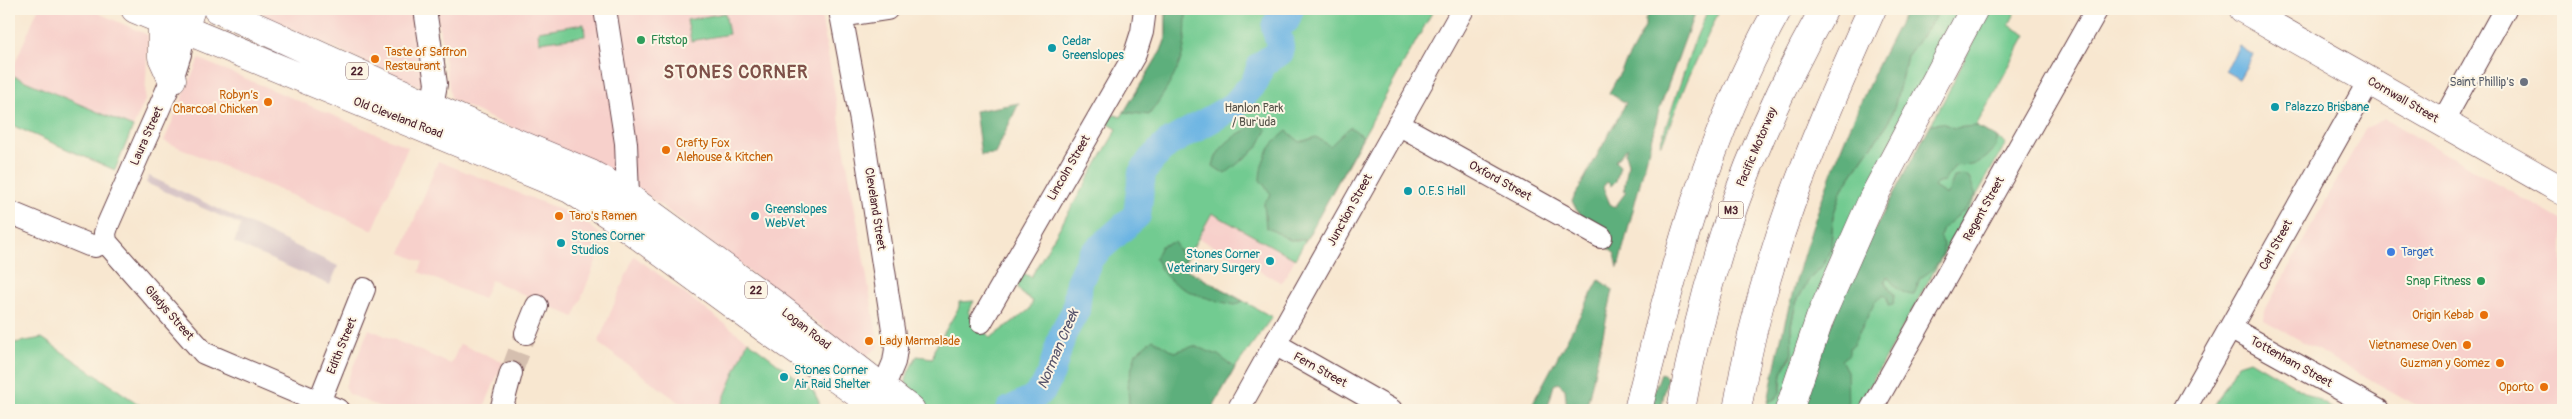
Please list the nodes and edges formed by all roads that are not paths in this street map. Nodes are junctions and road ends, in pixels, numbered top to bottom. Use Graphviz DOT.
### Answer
graph roads {
  1 [pos="135,9"];
  2 [pos="425,9"];
  3 [pos="605,9"];
  4 [pos="887,9"];
  5 [pos="1145,9"];
  6 [pos="1463,9"];
  7 [pos="1778,9"];
  8 [pos="1824,9"];
  9 [pos="1872,9"];
  10 [pos="1974,9"];
  11 [pos="2097,9"];
  12 [pos="2243,9"];
  13 [pos="2505,9"];
  14 [pos="230,12"];
  15 [pos="841,12"];
  16 [pos="180,17"];
  17 [pos="172,79"];
  18 [pos="2369,81"];
  19 [pos="432,106"];
  20 [pos="2442,123"];
  21 [pos="1398,124"];
  22 [pos="2563,190"];
  23 [pos="628,195"];
  24 [pos="9,212"];
  25 [pos="1601,237"];
  26 [pos="106,242"];
  27 [pos="651,245"];
  28 [pos="364,289"];
  29 [pos="537,306"];
  30 [pos="981,322"];
  31 [pos="2230,328"];
  32 [pos="526,333"];
  33 [pos="1275,344"];
  34 [pos="511,373"];
  35 [pos="880,402"];
  36 [pos="328,406"];
  37 [pos="501,410"];
  38 [pos="911,410"];
  39 [pos="1238,410"];
  40 [pos="1391,410"];
  41 [pos="1638,410"];
  42 [pos="1681,410"];
  43 [pos="1737,410"];
  44 [pos="1789,410"];
  45 [pos="1871,410"];
  46 [pos="2184,410"];
  47 [pos="2378,410"];
  1 -- 16 [label="main road, Old Cleveland Road / 22"];
  2 -- 19 [label="street"];
  3 -- 23 [label="street"];
  4 -- 15 [label="street"];
  5 -- 30 [label="street, Lincoln Street"];
  6 -- 21 [label="street, Junction Street"];
  7 -- 41 [label="main road"];
  8 -- 42 [label="main road, Pacific Motorway / M3"];
  9 -- 43 [label="main road"];
  10 -- 44 [label="main road"];
  11 -- 45 [label="street, Regent Street"];
  12 -- 18 [label="main road, Cornwall Street"];
  13 -- 20 [label="street"];
  14 -- 19 [label="main road, Old Cleveland Road / 22"];
  15 -- 35 [label="street, Cleveland Street"];
  16 -- 17 [label="main road"];
  16 -- 27 [label="main road, Old Cleveland Road / 22"];
  17 -- 26 [label="street, Laura Street"];
  18 -- 20 [label="main road, Cornwall Street"];
  18 -- 31 [label="street, Carl Street"];
  19 -- 23 [label="main road, Old Cleveland Road / 22"];
  20 -- 22 [label="main road, Cornwall Street"];
  21 -- 25 [label="street, Oxford Street"];
  21 -- 33 [label="street, Junction Street"];
  23 -- 27 [label="street"];
  23 -- 35 [label="main road, Logan Road / 22"];
  24 -- 26 [label="street"];
  26 -- 36 [label="street, Gladys Street"];
  27 -- 35 [label="main road, Logan Road / 22"];
  28 -- 36 [label="street, Edith Street"];
  29 -- 32 [label="street"];
  31 -- 46 [label="street, Carl Street"];
  31 -- 47 [label="street, Tottenham Street"];
  33 -- 39 [label="street, Junction Street"];
  33 -- 40 [label="street, Fern Street"];
  34 -- 37 [label="street"];
  35 -- 38 [label="main road, Logan Road / 22"];
}
